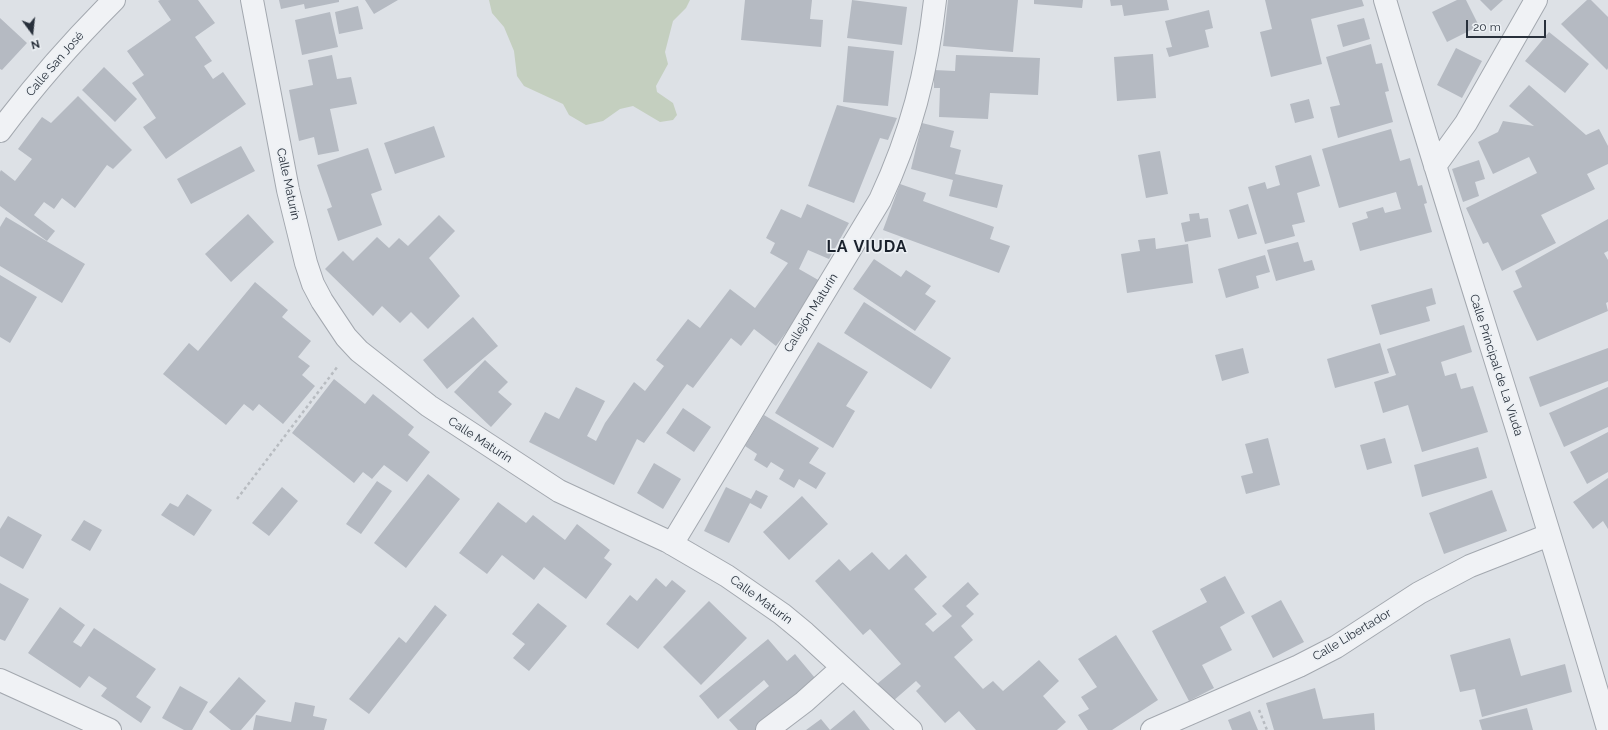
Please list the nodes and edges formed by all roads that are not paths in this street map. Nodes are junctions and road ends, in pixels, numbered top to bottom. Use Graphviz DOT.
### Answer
graph roads {
  1 [pos="114,0"];
  2 [pos="252,0"];
  3 [pos="935,0"];
  4 [pos="1385,0"];
  5 [pos="1536,0"];
  6 [pos="0,131"];
  7 [pos="1434,166"];
  8 [pos="1549,535"];
  9 [pos="672,544"];
  10 [pos="842,668"];
  11 [pos="0,680"];
  12 [pos="1608,729"];
  13 [pos="110,730"];
  14 [pos="768,730"];
  15 [pos="911,730"];
  16 [pos="1152,730"];
  1 -- 6 [label="street, Calle San José"];
  2 -- 9 [label="street, Calle Maturín"];
  3 -- 9 [label="street, Callejón Maturín"];
  4 -- 7 [label="street, Calle Principal de La Viuda"];
  5 -- 7 [label="street"];
  7 -- 8 [label="street, Calle Principal de La Viuda"];
  8 -- 12 [label="street, Calle Principal de La Viuda"];
  8 -- 16 [label="street, Calle Libertador"];
  9 -- 10 [label="street, Calle Maturín"];
  10 -- 14 [label="street"];
  10 -- 15 [label="street, Calle Maturín"];
  11 -- 13 [label="street"];
}
